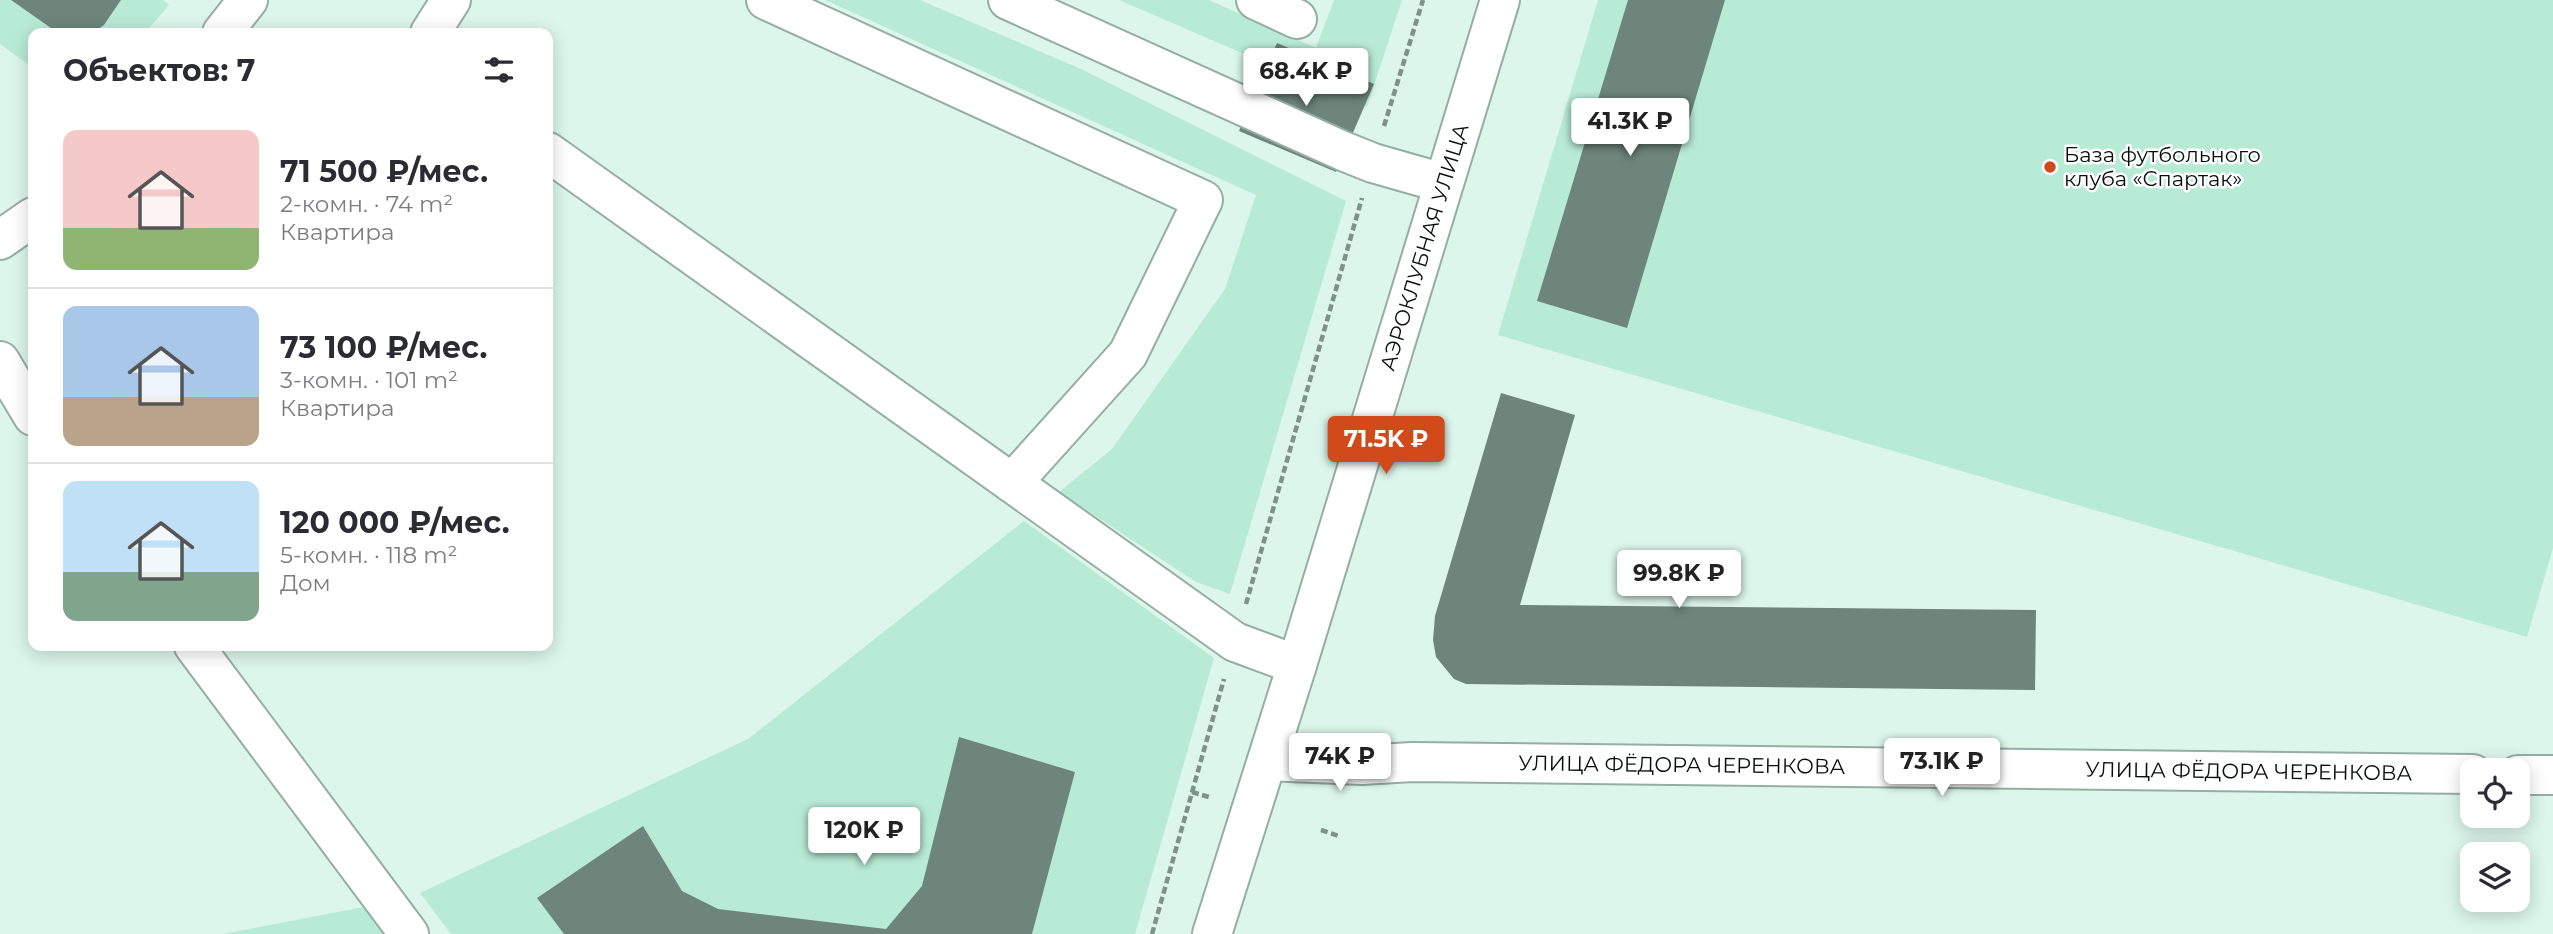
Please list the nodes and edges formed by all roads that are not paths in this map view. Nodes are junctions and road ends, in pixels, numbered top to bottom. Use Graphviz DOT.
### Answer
graph roads {
  1 [pos="248,0"];
  2 [pos="451,0"];
  3 [pos="766,0"];
  4 [pos="1008,0"];
  5 [pos="1256,0"];
  6 [pos="1500,0"];
  7 [pos="1297,19"];
  8 [pos="226,28"];
  9 [pos="433,28"];
  10 [pos="553,156"];
  11 [pos="1443,183"];
  12 [pos="28,220"];
  13 [pos="0,240"];
  14 [pos="0,361"];
  15 [pos="28,408"];
  16 [pos="1012,483"];
  17 [pos="198,651"];
  18 [pos="1297,665"];
  19 [pos="1268,761"];
  20 [pos="2460,774"];
  21 [pos="2530,775"];
  22 [pos="2553,775"];
  23 [pos="409,934"];
  24 [pos="1212,934"];
  1 -- 8 [label="street"];
  2 -- 9 [label="street"];
  3 -- 16 [label="street"];
  4 -- 11 [label="street"];
  5 -- 7 [label="street"];
  6 -- 11 [label="street, АЭРОКЛУБНАЯ УЛИЦА"];
  10 -- 16 [label="street"];
  11 -- 18 [label="street, АЭРОКЛУБНАЯ УЛИЦА"];
  12 -- 13 [label="street"];
  14 -- 15 [label="street"];
  16 -- 18 [label="street"];
  17 -- 23 [label="street"];
  18 -- 19 [label="street, АЭРОКЛУБНАЯ УЛИЦА"];
  19 -- 20 [label="street, УЛИЦА ФЁДОРА ЧЕРЕНКОВА"];
  19 -- 24 [label="street, АЭРОКЛУБНАЯ УЛИЦА"];
  21 -- 22 [label="street"];
}
